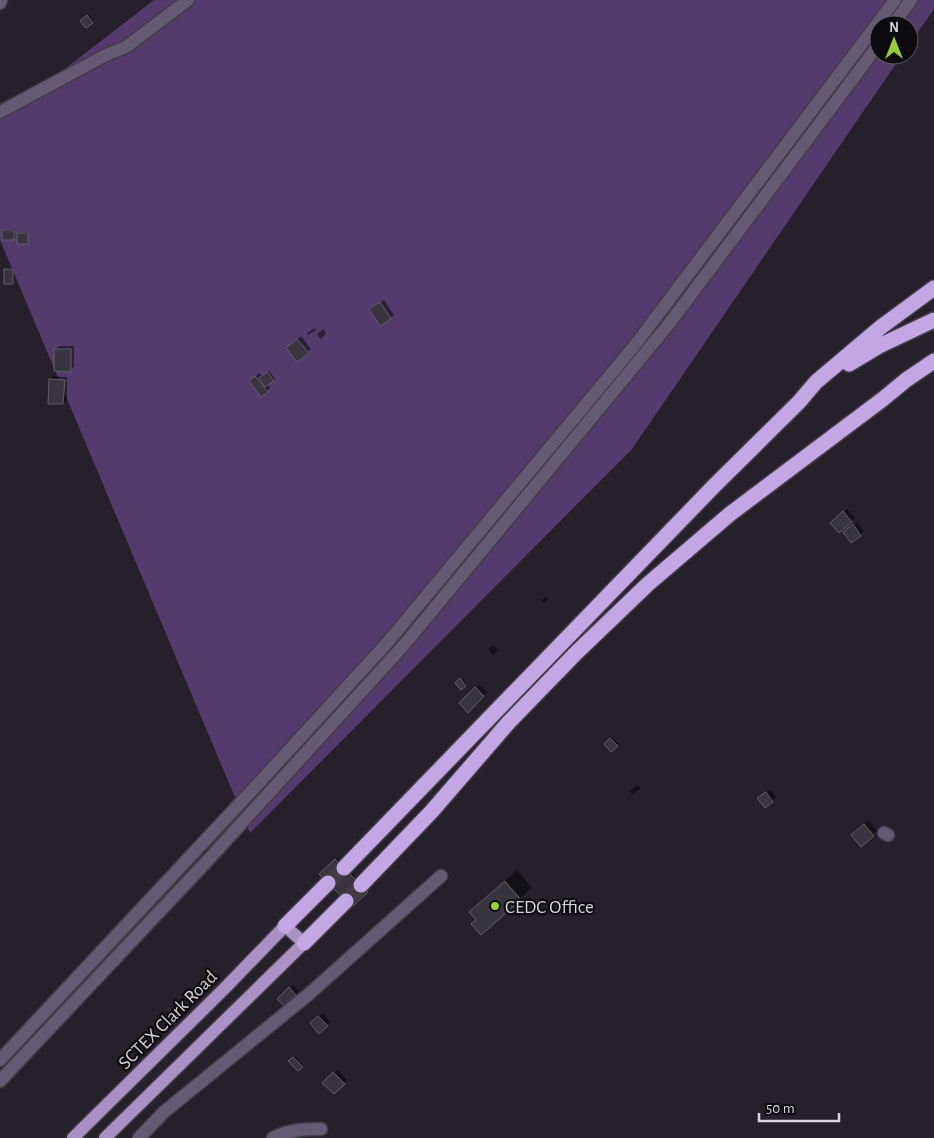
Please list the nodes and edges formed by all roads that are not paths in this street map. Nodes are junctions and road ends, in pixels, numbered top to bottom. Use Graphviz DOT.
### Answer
graph roads {
  1 [pos="188,0"];
  2 [pos="895,0"];
  3 [pos="911,0"];
  4 [pos="900,15"];
  5 [pos="869,57"];
  6 [pos="0,112"];
  7 [pos="934,288"];
  8 [pos="934,320"];
  9 [pos="934,361"];
  10 [pos="934,373"];
  11 [pos="883,400"];
  12 [pos="799,402"];
  13 [pos="344,868"];
  14 [pos="440,876"];
  15 [pos="328,883"];
  16 [pos="361,885"];
  17 [pos="346,901"];
  18 [pos="285,926"];
  19 [pos="304,943"];
  20 [pos="0,1060"];
  21 [pos="0,1081"];
  22 [pos="321,1129"];
  23 [pos="73,1138"];
  24 [pos="105,1138"];
  25 [pos="139,1138"];
  26 [pos="273,1138"];
  1 -- 6 [label="street"];
  2 -- 20 [label="street"];
  3 -- 4 [label="street"];
  5 -- 21 [label="street"];
  7 -- 12 [label="highway"];
  8 -- 12 [label="highway"];
  9 -- 11 [label="highway"];
  10 -- 11 [label="highway"];
  11 -- 16 [label="highway"];
  12 -- 13 [label="highway"];
  14 -- 25 [label="street"];
  15 -- 18 [label="highway"];
  17 -- 19 [label="highway"];
  18 -- 19 [label="main road"];
  18 -- 23 [label="main road, SCTEX Clark Road"];
  19 -- 24 [label="main road"];
  22 -- 26 [label="street"];
}
